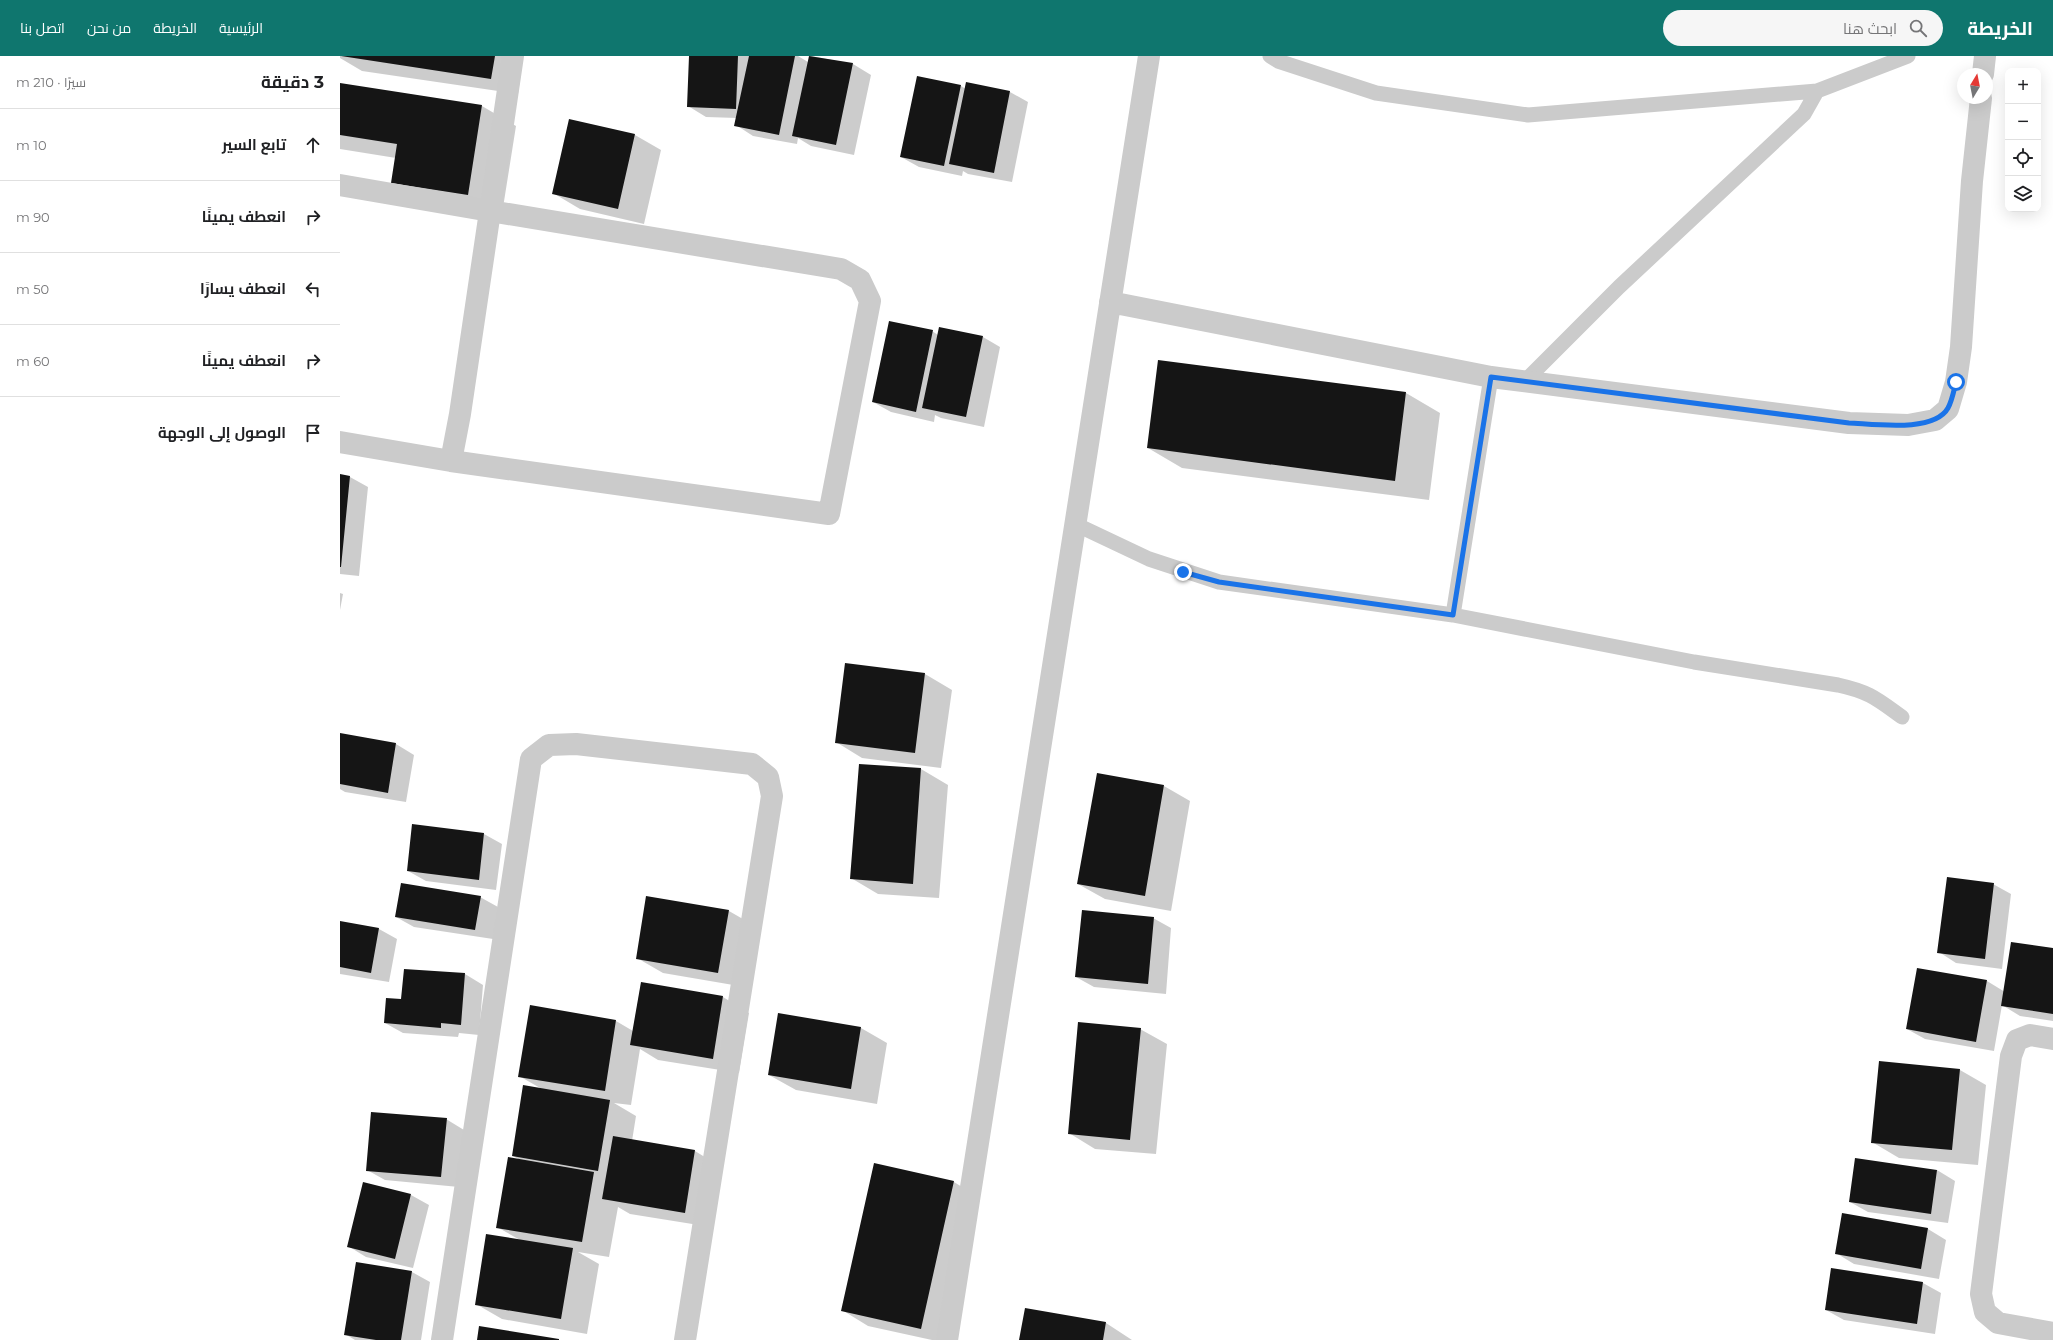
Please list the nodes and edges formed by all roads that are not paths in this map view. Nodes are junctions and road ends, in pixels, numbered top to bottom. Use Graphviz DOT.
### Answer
graph roads {
  1 [pos="512,56"];
  2 [pos="1148,56"];
  3 [pos="1270,56"];
  4 [pos="1908,56"];
  5 [pos="1985,56"];
  6 [pos="1984,68"];
  7 [pos="1817,91"];
  8 [pos="1980,104"];
  9 [pos="340,185"];
  10 [pos="490,211"];
  11 [pos="1110,302"];
  12 [pos="1491,377"];
  13 [pos="1524,382"];
  14 [pos="340,442"];
  15 [pos="451,461"];
  16 [pos="1075,524"];
  17 [pos="1453,615"];
  18 [pos="1902,717"];
  19 [pos="2053,1038"];
  20 [pos="2053,1333"];
  21 [pos="442,1340"];
  22 [pos="685,1340"];
  23 [pos="947,1340"];
  1 -- 10 [label="street"];
  2 -- 11 [label="street"];
  3 -- 7 [label="lane"];
  4 -- 7 [label="lane"];
  5 -- 6 [label="street"];
  7 -- 13 [label="lane"];
  8 -- 13 [label="street"];
  9 -- 10 [label="street"];
  10 -- 15 [label="street"];
  10 -- 15 [label="street"];
  11 -- 12 [label="street"];
  11 -- 16 [label="street"];
  12 -- 13 [label="street"];
  12 -- 17 [label="lane"];
  14 -- 15 [label="street"];
  16 -- 17 [label="lane"];
  16 -- 23 [label="street"];
  17 -- 18 [label="lane"];
  19 -- 20 [label="street"];
  21 -- 22 [label="street"];
}
